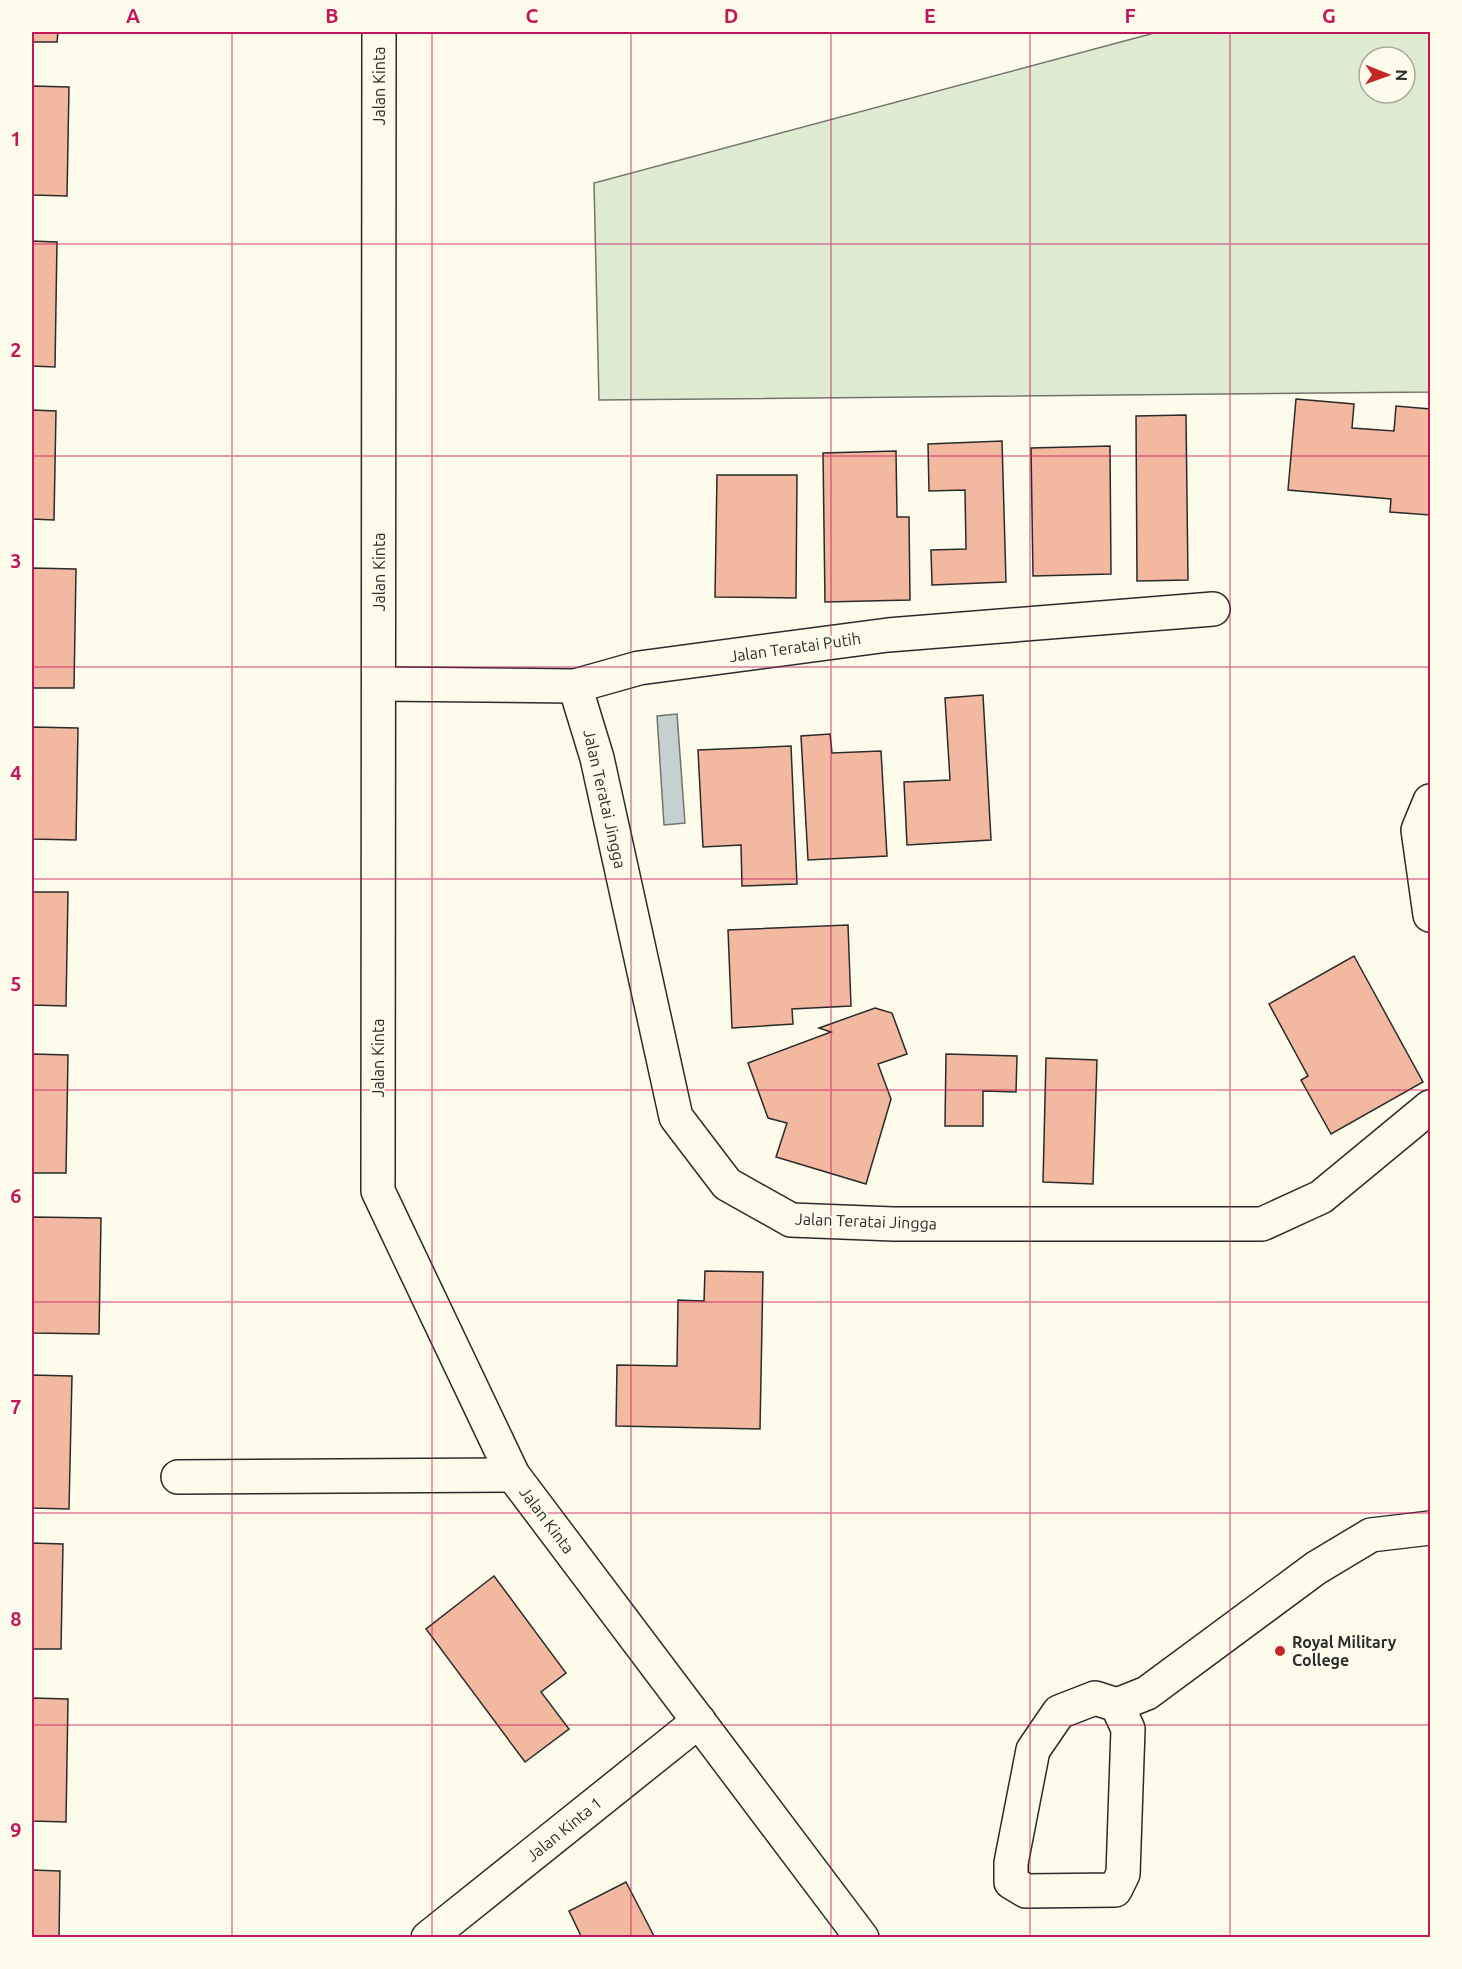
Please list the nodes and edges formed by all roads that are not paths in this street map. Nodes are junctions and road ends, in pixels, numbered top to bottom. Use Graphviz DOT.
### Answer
graph roads {
  1 [pos="379,32"];
  2 [pos="1213,609"];
  3 [pos="379,684"];
  4 [pos="575,686"];
  5 [pos="1431,801"];
  6 [pos="1431,915"];
  7 [pos="1431,1107"];
  8 [pos="513,1475"];
  9 [pos="191,1477"];
  10 [pos="1431,1528"];
  11 [pos="1117,1705"];
  12 [pos="699,1721"];
  13 [pos="428,1938"];
  14 [pos="862,1938"];
  1 -- 3 [label="street, Jalan Kinta"];
  2 -- 4 [label="street, Jalan Teratai Putih"];
  3 -- 4 [label="street, Jalan Teratai Putih"];
  3 -- 8 [label="street, Jalan Kinta"];
  4 -- 7 [label="street, Jalan Teratai Jingga"];
  5 -- 6 [label="street"];
  8 -- 9 [label="street"];
  8 -- 12 [label="street, Jalan Kinta"];
  10 -- 11 [label="street"];
  11 -- 11 [label="street"];
  12 -- 13 [label="street, Jalan Kinta 1"];
  12 -- 14 [label="street, Jalan Kinta"];
}
